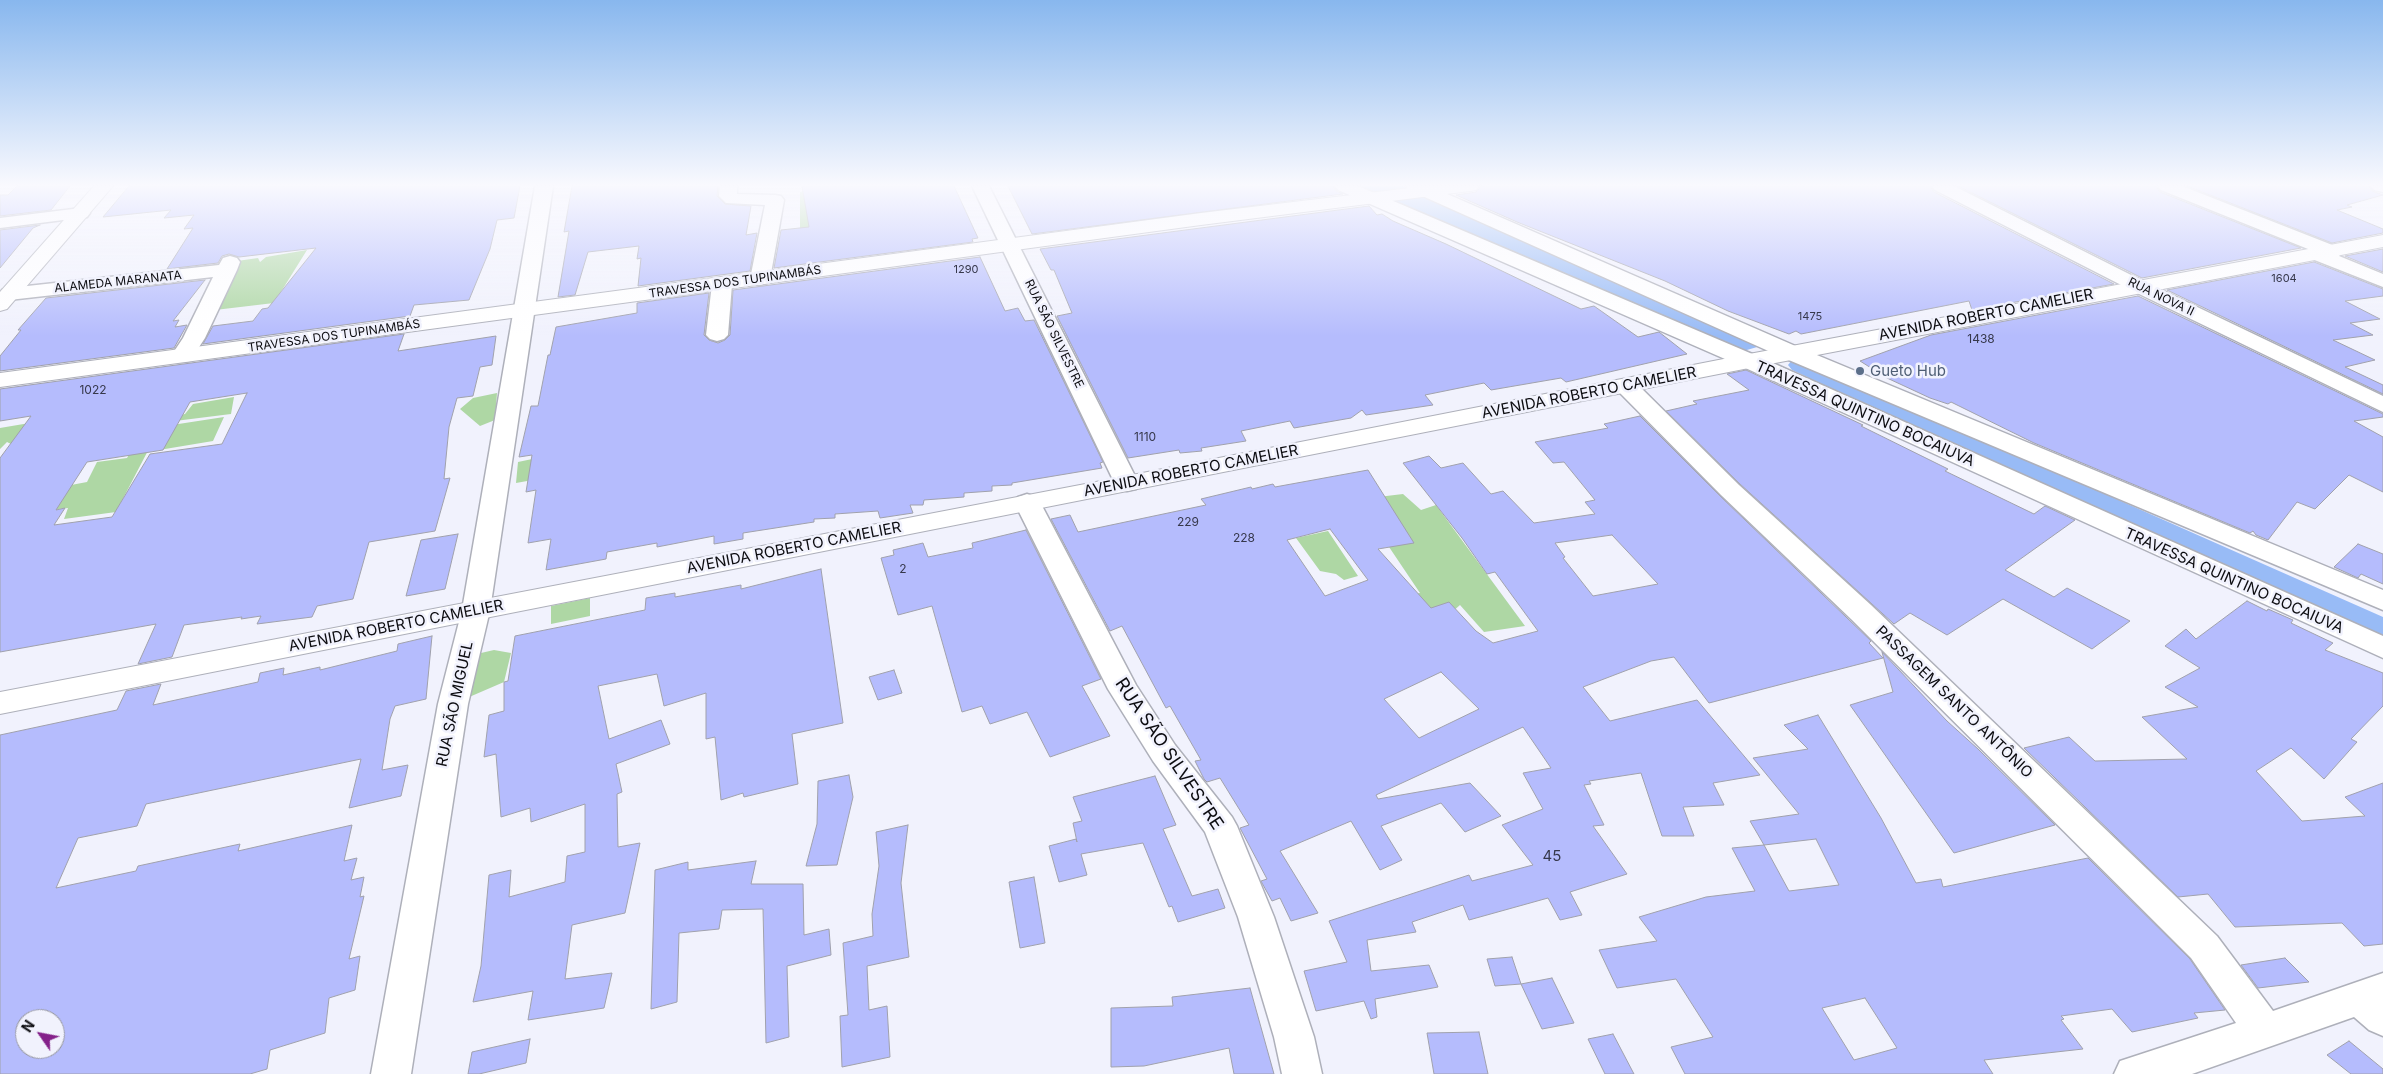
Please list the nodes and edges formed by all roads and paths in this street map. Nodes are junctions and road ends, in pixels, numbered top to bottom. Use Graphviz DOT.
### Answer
graph roads {
  1 [pos="61,236"];
  2 [pos="536,236"];
  3 [pos="768,236"];
  4 [pos="1006,236"];
  5 [pos="1073,236"];
  6 [pos="1460,236"];
  7 [pos="1528,236"];
  8 [pos="2040,236"];
  9 [pos="2286,236"];
  10 [pos="2383,241"];
  11 [pos="1011,245"];
  12 [pos="2326,253"];
  13 [pos="760,279"];
  14 [pos="2383,281"];
  15 [pos="722,284"];
  16 [pos="2138,286"];
  17 [pos="4,300"];
  18 [pos="524,310"];
  19 [pos="717,335"];
  20 [pos="1792,353"];
  21 [pos="182,356"];
  22 [pos="1749,361"];
  23 [pos="0,380"];
  24 [pos="1626,386"];
  25 [pos="2383,405"];
  26 [pos="1127,484"];
  27 [pos="1027,502"];
  28 [pos="2383,601"];
  29 [pos="476,610"];
  30 [pos="2383,648"];
  31 [pos="0,703"];
  32 [pos="2375,1002"];
  33 [pos="2265,1032"];
  34 [pos="391,1074"];
  35 [pos="1302,1074"];
  36 [pos="2134,1074"];
  1 -- 17 [label="main road"];
  2 -- 18 [label="street, RUA SÃO MIGUEL"];
  3 -- 13 [label="street"];
  4 -- 11 [label="street, RUA SÃO SILVESTRE"];
  5 -- 11 [label="main road, TRAVESSA DOS TUPINAMBÁS"];
  6 -- 22 [label="street, TRAVESSA QUINTINO BOCAIUVA"];
  7 -- 20 [label="street, TRAVESSA QUINTINO BOCAIUVA"];
  8 -- 16 [label="street, RUA NOVA II"];
  9 -- 12 [label="street"];
  10 -- 12 [label="main road, AVENIDA ROBERTO CAMELIER"];
  11 -- 13 [label="main road, TRAVESSA DOS TUPINAMBÁS"];
  11 -- 26 [label="street, RUA SÃO SILVESTRE"];
  12 -- 14 [label="street"];
  12 -- 16 [label="main road, AVENIDA ROBERTO CAMELIER"];
  13 -- 15 [label="main road, TRAVESSA DOS TUPINAMBÁS"];
  15 -- 18 [label="main road, TRAVESSA DOS TUPINAMBÁS"];
  15 -- 19 [label="street"];
  16 -- 20 [label="main road, AVENIDA ROBERTO CAMELIER"];
  16 -- 25 [label="street, RUA NOVA II"];
  17 -- 21 [label="street, ALAMEDA MARANATA"];
  18 -- 21 [label="main road, TRAVESSA DOS TUPINAMBÁS"];
  18 -- 29 [label="street, RUA SÃO MIGUEL"];
  20 -- 22 [label="main road, AVENIDA ROBERTO CAMELIER"];
  20 -- 28 [label="street, TRAVESSA QUINTINO BOCAIUVA"];
  21 -- 23 [label="main road, TRAVESSA DOS TUPINAMBÁS"];
  22 -- 24 [label="main road, AVENIDA ROBERTO CAMELIER"];
  22 -- 30 [label="street, TRAVESSA QUINTINO BOCAIUVA"];
  24 -- 26 [label="main road, AVENIDA ROBERTO CAMELIER"];
  24 -- 33 [label="street, PASSAGEM SANTO ANTÔNIO"];
  26 -- 27 [label="main road, AVENIDA ROBERTO CAMELIER"];
  27 -- 29 [label="main road, AVENIDA ROBERTO CAMELIER"];
  27 -- 35 [label="street, RUA SÃO SILVESTRE"];
  29 -- 31 [label="main road, AVENIDA ROBERTO CAMELIER"];
  29 -- 34 [label="street, RUA SÃO MIGUEL"];
  32 -- 33 [label="street"];
  33 -- 36 [label="street"];
}
